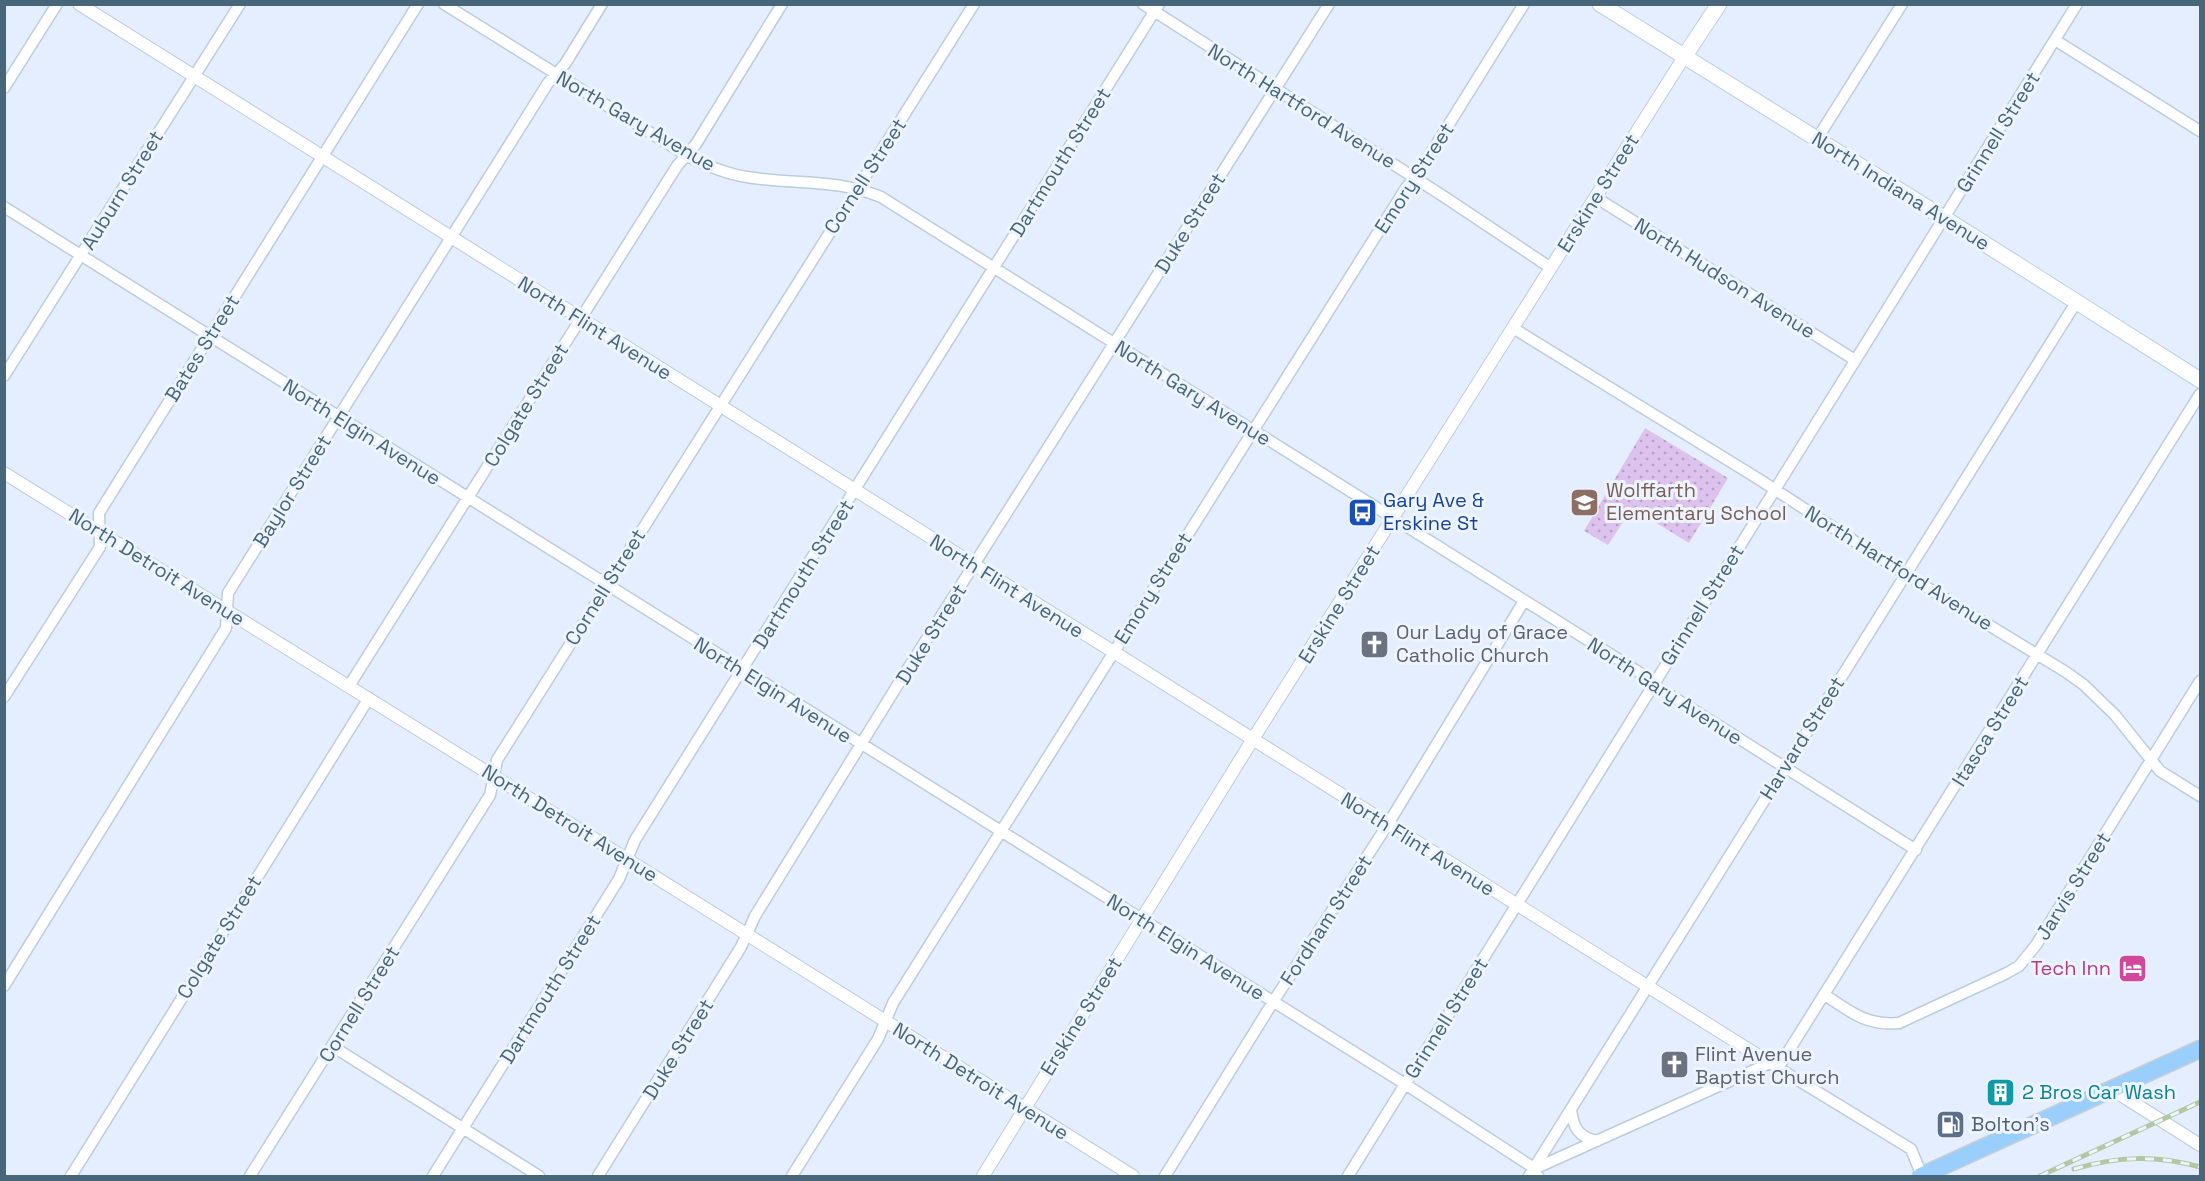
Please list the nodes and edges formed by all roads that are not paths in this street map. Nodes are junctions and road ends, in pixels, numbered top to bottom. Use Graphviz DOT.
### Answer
graph roads {
  1 [pos="57,4"];
  2 [pos="79,4"];
  3 [pos="240,4"];
  4 [pos="418,4"];
  5 [pos="444,4"];
  6 [pos="602,4"];
  7 [pos="782,4"];
  8 [pos="974,4"];
  9 [pos="1143,4"];
  10 [pos="1329,4"];
  11 [pos="1524,4"];
  12 [pos="1600,4"];
  13 [pos="1719,4"];
  14 [pos="1902,4"];
  15 [pos="2078,4"];
  16 [pos="1157,8"];
  17 [pos="2055,40"];
  18 [pos="1684,57"];
  19 [pos="556,74"];
  20 [pos="194,77"];
  21 [pos="4,88"];
  22 [pos="1275,89"];
  23 [pos="2200,131"];
  24 [pos="1817,139"];
  25 [pos="686,155"];
  26 [pos="322,158"];
  27 [pos="1414,177"];
  28 [pos="857,189"];
  29 [pos="1595,197"];
  30 [pos="4,207"];
  31 [pos="1944,218"];
  32 [pos="451,238"];
  33 [pos="81,255"];
  34 [pos="994,268"];
  35 [pos="1551,268"];
  36 [pos="2077,301"];
  37 [pos="580,319"];
  38 [pos="1513,328"];
  39 [pos="210,336"];
  40 [pos="1114,343"];
  41 [pos="1855,360"];
  42 [pos="4,376"];
  43 [pos="2200,380"];
  44 [pos="2200,394"];
  45 [pos="719,406"];
  46 [pos="338,417"];
  47 [pos="1253,430"];
  48 [pos="4,473"];
  49 [pos="855,490"];
  50 [pos="1774,490"];
  51 [pos="467,498"];
  52 [pos="1393,518"];
  53 [pos="99,531"];
  54 [pos="974,565"];
  55 [pos="1905,574"];
  56 [pos="607,586"];
  57 [pos="1524,601"];
  58 [pos="227,611"];
  59 [pos="1113,653"];
  60 [pos="2038,655"];
  61 [pos="742,671"];
  62 [pos="2200,681"];
  63 [pos="1654,684"];
  64 [pos="349,686"];
  65 [pos="4,697"];
  66 [pos="369,698"];
  67 [pos="1253,739"];
  68 [pos="861,745"];
  69 [pos="2151,761"];
  70 [pos="1784,768"];
  71 [pos="494,776"];
  72 [pos="2200,796"];
  73 [pos="1388,824"];
  74 [pos="1000,831"];
  75 [pos="1916,850"];
  76 [pos="627,859"];
  77 [pos="1516,905"];
  78 [pos="1141,919"];
  79 [pos="747,934"];
  80 [pos="4,986"];
  81 [pos="1647,987"];
  82 [pos="1825,995"];
  83 [pos="1273,1002"];
  84 [pos="886,1020"];
  85 [pos="333,1046"];
  86 [pos="2200,1048"];
  87 [pos="1774,1066"];
  88 [pos="1405,1084"];
  89 [pos="2113,1089"];
  90 [pos="1024,1108"];
  91 [pos="1571,1109"];
  92 [pos="463,1128"];
  93 [pos="1597,1141"];
  94 [pos="2200,1145"];
  95 [pos="1534,1174"];
  96 [pos="70,1176"];
  97 [pos="250,1176"];
  98 [pos="433,1176"];
  99 [pos="539,1176"];
  100 [pos="598,1176"];
  101 [pos="792,1176"];
  102 [pos="983,1176"];
  103 [pos="1133,1176"];
  104 [pos="1165,1176"];
  105 [pos="1348,1176"];
  106 [pos="1922,1176"];
  1 -- 21 [label="street"];
  2 -- 20 [label="street, North Flint Avenue"];
  3 -- 20 [label="street, Auburn Street"];
  4 -- 26 [label="street, Bates Street"];
  5 -- 19 [label="street, North Gary Avenue"];
  6 -- 19 [label="street, Baylor Street"];
  7 -- 25 [label="street, Colgate Street"];
  8 -- 28 [label="street, Cornell Street"];
  9 -- 16 [label="street, North Hartford Avenue"];
  10 -- 22 [label="street, Duke Street"];
  11 -- 27 [label="street, Emory Street"];
  12 -- 18 [label="main road, North Indiana Avenue"];
  13 -- 18 [label="main road, Erskine Street"];
  14 -- 24 [label="street"];
  15 -- 17 [label="street, Grinnell Street"];
  16 -- 22 [label="street, North Hartford Avenue"];
  16 -- 34 [label="street, Dartmouth Street"];
  17 -- 23 [label="street"];
  17 -- 31 [label="street, Grinnell Street"];
  18 -- 24 [label="main road, North Indiana Avenue"];
  18 -- 29 [label="street, Erskine Street"];
  19 -- 25 [label="street, North Gary Avenue"];
  19 -- 32 [label="street, Baylor Street"];
  20 -- 26 [label="street, North Flint Avenue"];
  20 -- 33 [label="street, Auburn Street"];
  22 -- 27 [label="street, North Hartford Avenue"];
  22 -- 40 [label="street, Duke Street"];
  24 -- 31 [label="main road, North Indiana Avenue"];
  25 -- 28 [label="street, North Gary Avenue"];
  25 -- 37 [label="street, Colgate Street"];
  26 -- 32 [label="street, North Flint Avenue"];
  26 -- 39 [label="street, Bates Street"];
  27 -- 35 [label="street, North Hartford Avenue"];
  27 -- 47 [label="street, Emory Street"];
  28 -- 34 [label="street, North Gary Avenue"];
  28 -- 45 [label="street, Cornell Street"];
  29 -- 35 [label="street, Erskine Street"];
  29 -- 41 [label="street, North Hudson Avenue"];
  30 -- 33 [label="street, North Elgin Avenue"];
  31 -- 36 [label="main road, North Indiana Avenue"];
  31 -- 41 [label="street, Grinnell Street"];
  32 -- 37 [label="street, North Flint Avenue"];
  32 -- 46 [label="street, Baylor Street"];
  33 -- 39 [label="street, North Elgin Avenue"];
  33 -- 42 [label="street, Auburn Street"];
  34 -- 40 [label="street, North Gary Avenue"];
  34 -- 49 [label="street, Dartmouth Street"];
  35 -- 38 [label="street, Erskine Street"];
  36 -- 43 [label="main road, North Indiana Avenue"];
  36 -- 55 [label="street, Harvard Street"];
  37 -- 45 [label="street, North Flint Avenue"];
  37 -- 51 [label="street, Colgate Street"];
  38 -- 50 [label="street, North Hartford Avenue"];
  38 -- 52 [label="street, Erskine Street"];
  39 -- 46 [label="street, North Elgin Avenue"];
  39 -- 53 [label="street, Bates Street"];
  40 -- 47 [label="street, North Gary Avenue"];
  40 -- 54 [label="street, Duke Street"];
  41 -- 50 [label="street, Grinnell Street"];
  44 -- 60 [label="street, Itasca Street"];
  45 -- 49 [label="street, North Flint Avenue"];
  45 -- 56 [label="street, Cornell Street"];
  46 -- 51 [label="street, North Elgin Avenue"];
  46 -- 58 [label="street, Baylor Street"];
  47 -- 52 [label="street, North Gary Avenue"];
  47 -- 59 [label="street, Emory Street"];
  48 -- 53 [label="street, North Detroit Avenue"];
  49 -- 54 [label="street, North Flint Avenue"];
  49 -- 61 [label="street, Dartmouth Street"];
  50 -- 55 [label="street, North Hartford Avenue"];
  50 -- 63 [label="street, Grinnell Street"];
  51 -- 56 [label="street, North Elgin Avenue"];
  51 -- 64 [label="street, Colgate Street"];
  52 -- 57 [label="street, North Gary Avenue"];
  52 -- 67 [label="street, Erskine Street"];
  53 -- 58 [label="street, North Detroit Avenue"];
  53 -- 65 [label="street, Bates Street"];
  54 -- 59 [label="street, North Flint Avenue"];
  54 -- 68 [label="street, Duke Street"];
  55 -- 60 [label="street, North Hartford Avenue"];
  55 -- 70 [label="street, Harvard Street"];
  56 -- 61 [label="street, North Elgin Avenue"];
  56 -- 71 [label="street, Cornell Street"];
  57 -- 63 [label="street, North Gary Avenue"];
  57 -- 73 [label="street, Fordham Street"];
  58 -- 64 [label="street, North Detroit Avenue"];
  58 -- 80 [label="street, Baylor Street"];
  59 -- 67 [label="street, North Flint Avenue"];
  59 -- 74 [label="street, Emory Street"];
  60 -- 69 [label="street, North Hartford Avenue"];
  60 -- 75 [label="street, Itasca Street"];
  61 -- 68 [label="street, North Elgin Avenue"];
  61 -- 76 [label="street, Dartmouth Street"];
  62 -- 69 [label="street, Jarvis Street"];
  63 -- 70 [label="street, North Gary Avenue"];
  63 -- 77 [label="street, Grinnell Street"];
  64 -- 66 [label="street, North Detroit Avenue"];
  66 -- 71 [label="street, North Detroit Avenue"];
  66 -- 96 [label="street, Colgate Street"];
  67 -- 73 [label="street, North Flint Avenue"];
  67 -- 78 [label="street, Erskine Street"];
  68 -- 74 [label="street, North Elgin Avenue"];
  68 -- 79 [label="street, Duke Street"];
  69 -- 72 [label="street, North Hartford Avenue"];
  69 -- 82 [label="street, Jarvis Street"];
  70 -- 75 [label="street, North Gary Avenue"];
  70 -- 81 [label="street, Harvard Street"];
  71 -- 76 [label="street, North Detroit Avenue"];
  71 -- 85 [label="street, Cornell Street"];
  73 -- 77 [label="street, North Flint Avenue"];
  73 -- 83 [label="street, Fordham Street"];
  74 -- 78 [label="street, North Elgin Avenue"];
  74 -- 84 [label="street, Emory Street"];
  75 -- 82 [label="street, Itasca Street"];
  76 -- 79 [label="street, North Detroit Avenue"];
  76 -- 92 [label="street, Dartmouth Street"];
  77 -- 81 [label="street, North Flint Avenue"];
  77 -- 88 [label="street, Grinnell Street"];
  78 -- 83 [label="street, North Elgin Avenue"];
  78 -- 90 [label="street, Erskine Street"];
  79 -- 84 [label="street, North Detroit Avenue"];
  79 -- 100 [label="street, Duke Street"];
  81 -- 87 [label="street, North Flint Avenue"];
  81 -- 91 [label="street, Harvard Street"];
  82 -- 87 [label="street, Itasca Street"];
  83 -- 88 [label="street, North Elgin Avenue"];
  83 -- 104 [label="street, Fordham Street"];
  84 -- 90 [label="street, North Detroit Avenue"];
  84 -- 101 [label="street, Emory Street"];
  85 -- 92 [label="street"];
  85 -- 97 [label="street, Cornell Street"];
  86 -- 89 [label="highway"];
  87 -- 93 [label="street"];
  87 -- 106 [label="street, North Flint Avenue"];
  88 -- 95 [label="street, North Elgin Avenue"];
  88 -- 105 [label="street, Grinnell Street"];
  89 -- 94 [label="street"];
  89 -- 106 [label="highway"];
  90 -- 102 [label="street, Erskine Street"];
  90 -- 103 [label="street, North Detroit Avenue"];
  91 -- 93 [label="street"];
  91 -- 95 [label="street, Harvard Street"];
  92 -- 98 [label="street, Dartmouth Street"];
  92 -- 99 [label="street"];
  93 -- 95 [label="street"];
}
